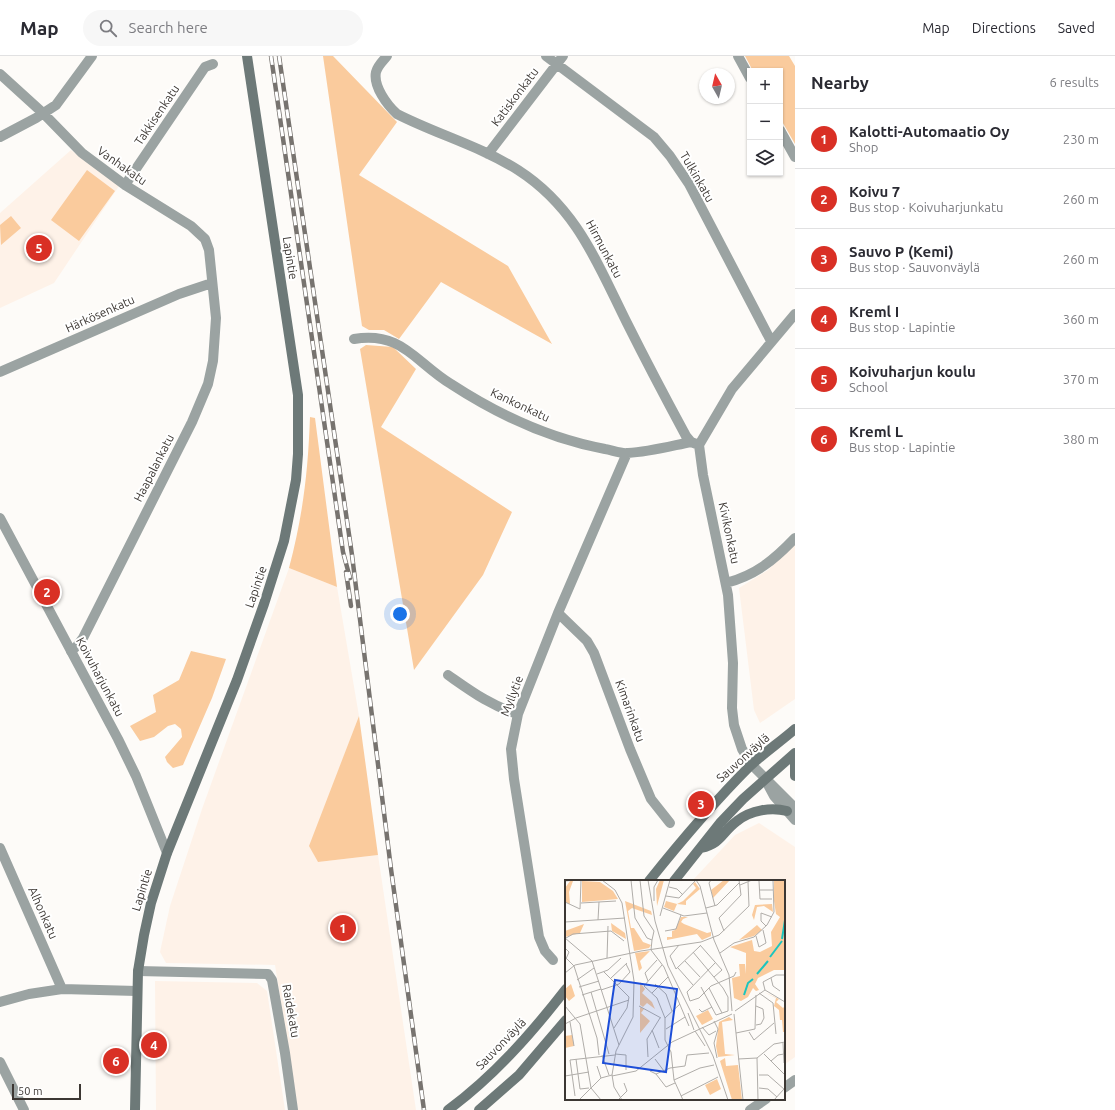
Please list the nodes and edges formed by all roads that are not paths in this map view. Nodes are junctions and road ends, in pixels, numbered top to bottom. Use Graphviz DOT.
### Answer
graph roads {
  1 [pos="92,56"];
  2 [pos="247,56"];
  3 [pos="387,56"];
  4 [pos="546,56"];
  5 [pos="563,56"];
  6 [pos="738,56"];
  7 [pos="213,64"];
  8 [pos="557,64"];
  9 [pos="747,72"];
  10 [pos="0,74"];
  11 [pos="44,114"];
  12 [pos="783,135"];
  13 [pos="0,137"];
  14 [pos="488,154"];
  15 [pos="795,157"];
  16 [pos="125,185"];
  17 [pos="212,283"];
  18 [pos="795,314"];
  19 [pos="354,339"];
  20 [pos="771,341"];
  21 [pos="0,372"];
  22 [pos="695,444"];
  23 [pos="627,453"];
  24 [pos="0,518"];
  25 [pos="795,538"];
  26 [pos="726,583"];
  27 [pos="558,613"];
  28 [pos="71,651"];
  29 [pos="448,675"];
  30 [pos="518,714"];
  31 [pos="795,729"];
  32 [pos="795,753"];
  33 [pos="795,763"];
  34 [pos="752,765"];
  35 [pos="795,776"];
  36 [pos="766,779"];
  37 [pos="791,809"];
  38 [pos="795,820"];
  39 [pos="670,823"];
  40 [pos="0,848"];
  41 [pos="701,848"];
  42 [pos="167,853"];
  43 [pos="650,880"];
  44 [pos="675,880"];
  45 [pos="553,960"];
  46 [pos="138,971"];
  47 [pos="62,989"];
  48 [pos="565,990"];
  49 [pos="137,991"];
  50 [pos="0,1002"];
  51 [pos="565,1021"];
  52 [pos="0,1062"];
  53 [pos="795,1080"];
  54 [pos="785,1087"];
  55 [pos="765,1100"];
  56 [pos="24,1110"];
  57 [pos="135,1110"];
  58 [pos="293,1110"];
  59 [pos="448,1110"];
  60 [pos="479,1110"];
  61 [pos="750,1110"];
  1 -- 11 [label="street"];
  2 -- 42 [label="main road, Lapintie"];
  3 -- 14 [label="street, Hirmunkatu"];
  4 -- 8 [label="street, Tulkinkatu"];
  5 -- 8 [label="street, Katiskonkatu"];
  6 -- 9 [label="street"];
  7 -- 16 [label="street, Takkisenkatu"];
  8 -- 14 [label="street, Katiskonkatu"];
  8 -- 20 [label="street, Tulkinkatu"];
  10 -- 11 [label="street, Vanhakatu"];
  11 -- 13 [label="street"];
  11 -- 16 [label="street, Vanhakatu"];
  12 -- 15 [label="street"];
  14 -- 22 [label="street, Hirmunkatu"];
  16 -- 17 [label="street, Vanhakatu"];
  17 -- 21 [label="street, Härkösenkatu"];
  17 -- 28 [label="street, Haapalankatu"];
  18 -- 20 [label="street"];
  19 -- 23 [label="street, Kankonkatu"];
  20 -- 22 [label="street"];
  22 -- 23 [label="street, Kankonkatu"];
  22 -- 26 [label="street, Kivikonkatu"];
  23 -- 27 [label="street, Myllytie"];
  24 -- 28 [label="street, Koivuharjunkatu"];
  25 -- 26 [label="street"];
  26 -- 34 [label="street, Kivikonkatu"];
  27 -- 30 [label="street, Myllytie"];
  27 -- 39 [label="street, Kimarinkatu"];
  28 -- 42 [label="street, Koivuharjunkatu"];
  29 -- 30 [label="street"];
  30 -- 45 [label="street, Myllytie"];
  31 -- 34 [label="main road, Sauvonväylä"];
  32 -- 36 [label="main road"];
  33 -- 35 [label="main road"];
  34 -- 36 [label="street, Kivikonkatu"];
  34 -- 43 [label="main road, Sauvonväylä"];
  36 -- 37 [label="street, Kivikonkatu"];
  36 -- 41 [label="main road"];
  37 -- 38 [label="street, Kivikonkatu"];
  37 -- 41 [label="main road"];
  40 -- 47 [label="street, Alhonkatu"];
  41 -- 44 [label="main road"];
  42 -- 46 [label="main road, Lapintie"];
  46 -- 49 [label="main road, Lapintie"];
  46 -- 58 [label="street, Raidekatu"];
  47 -- 49 [label="street"];
  47 -- 50 [label="street"];
  48 -- 59 [label="main road, Sauvonväylä"];
  49 -- 57 [label="main road, Lapintie"];
  51 -- 60 [label="main road"];
  52 -- 56 [label="street"];
  53 -- 54 [label="street"];
  55 -- 61 [label="street"];
}
